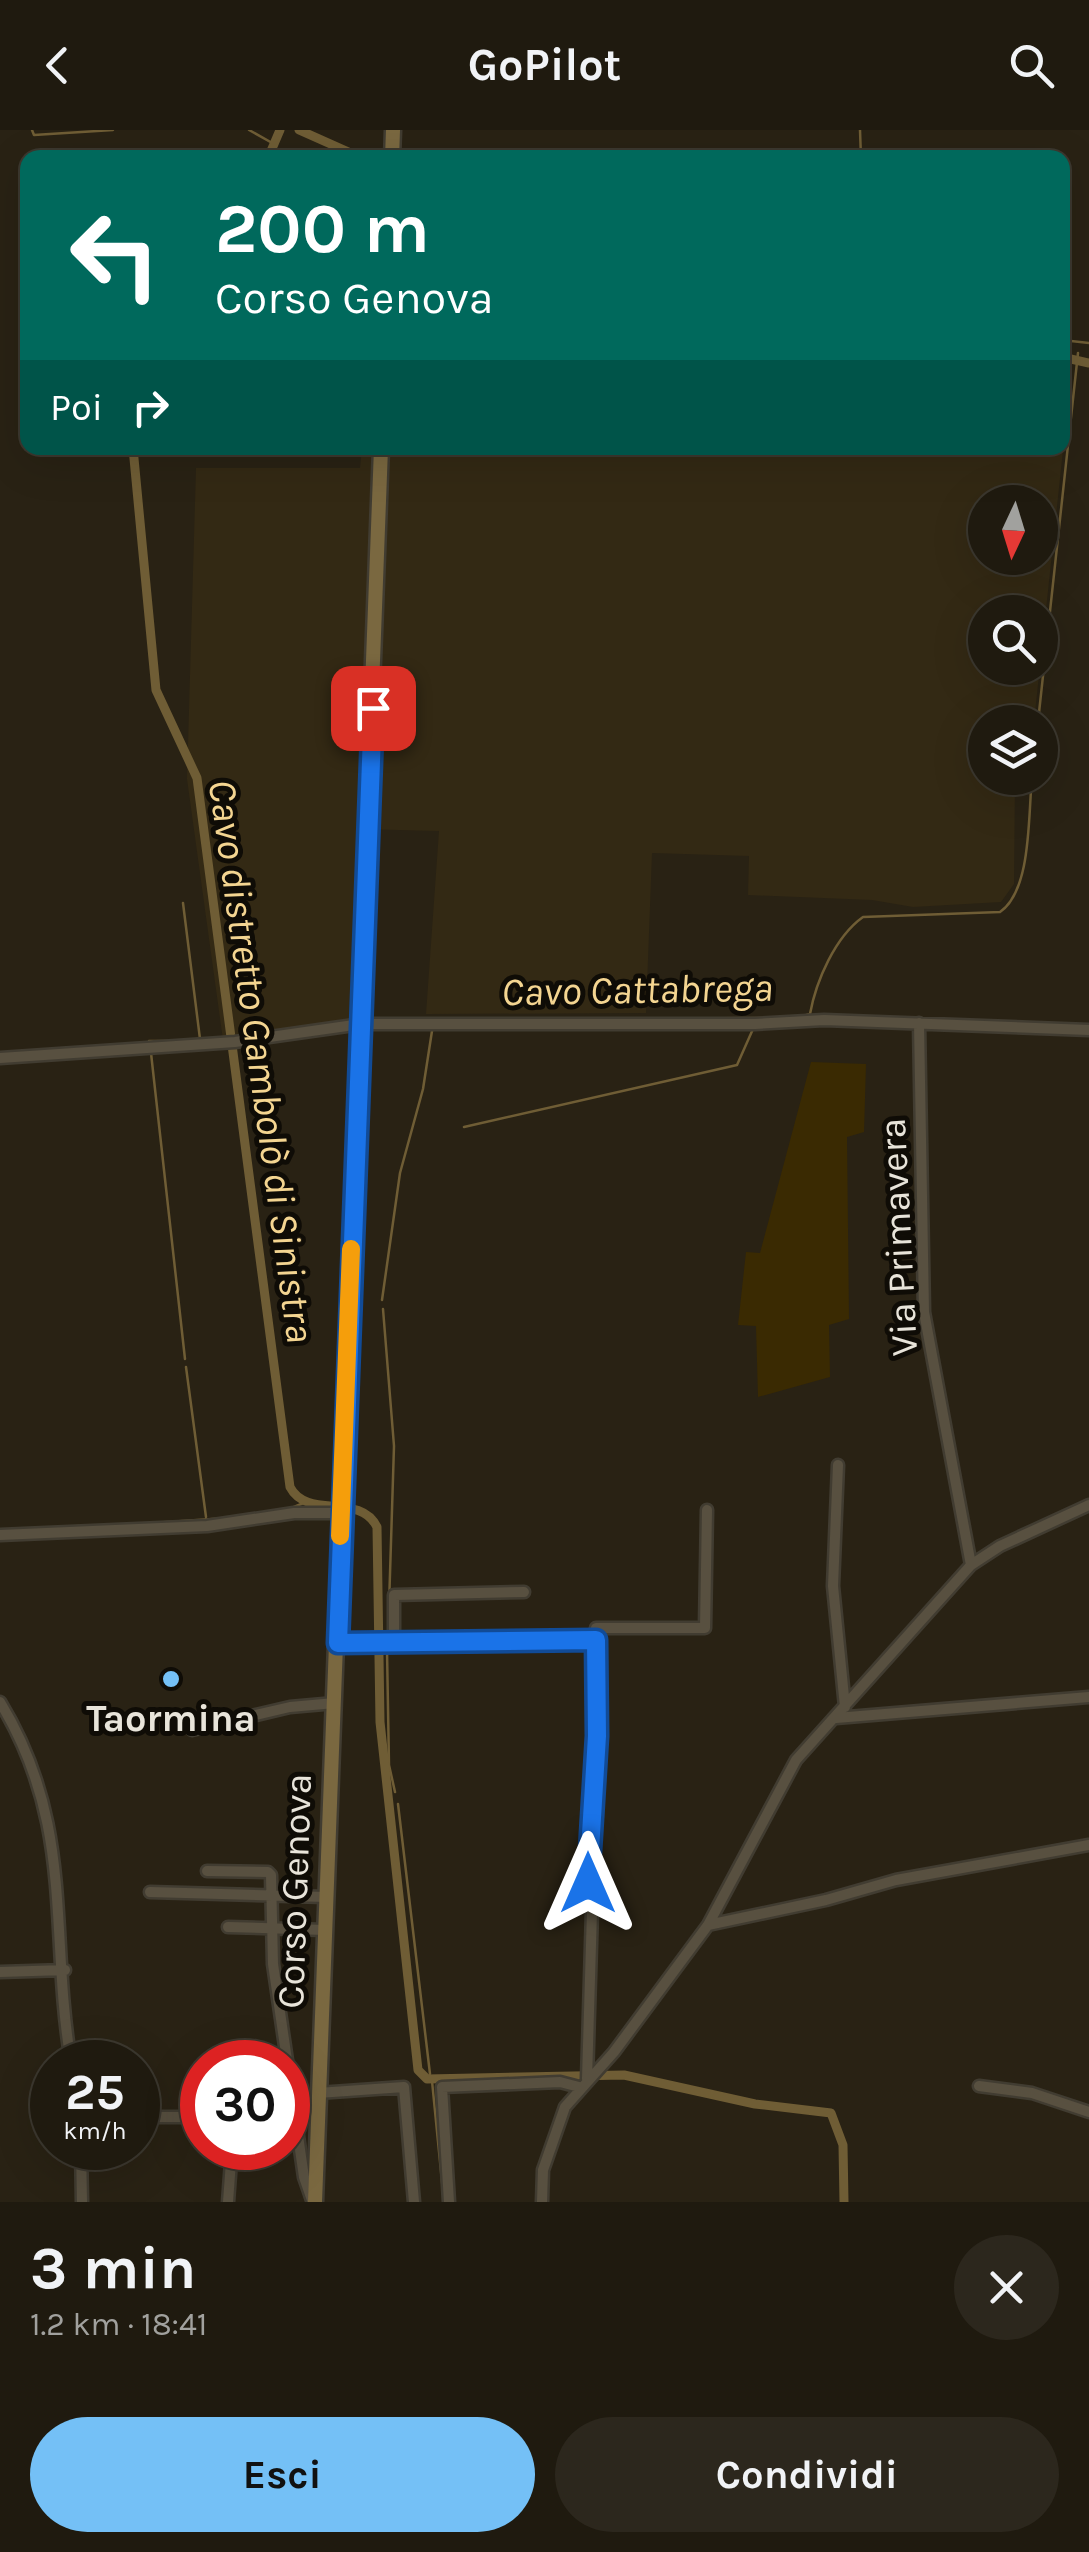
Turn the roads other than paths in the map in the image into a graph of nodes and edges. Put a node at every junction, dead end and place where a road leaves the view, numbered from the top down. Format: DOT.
graph roads {
  1 [pos="381,455"];
  2 [pos="918,1023"];
  3 [pos="361,1024"];
  4 [pos="1089,1030"];
  5 [pos="0,1058"];
  6 [pos="838,1464"];
  7 [pos="1089,1506"];
  8 [pos="341,1508"];
  9 [pos="707,1510"];
  10 [pos="0,1536"];
  11 [pos="971,1565"];
  12 [pos="524,1592"];
  13 [pos="596,1634"];
  14 [pos="338,1643"];
  15 [pos="384,1644"];
  16 [pos="1089,1696"];
  17 [pos="0,1702"];
  18 [pos="335,1703"];
  19 [pos="845,1707"];
  20 [pos="835,1718"];
  21 [pos="192,1730"];
  22 [pos="1089,1846"];
  23 [pos="207,1871"];
  24 [pos="150,1892"];
  25 [pos="272,1896"];
  26 [pos="326,1897"];
  27 [pos="708,1925"];
  28 [pos="228,1927"];
  29 [pos="271,1928"];
  30 [pos="325,1930"];
  31 [pos="64,1970"];
  32 [pos="0,1972"];
  33 [pos="70,2040"];
  34 [pos="587,2077"];
  35 [pos="979,2086"];
  36 [pos="318,2093"];
  37 [pos="1089,2112"];
  38 [pos="81,2170"];
  39 [pos="230,2170"];
  40 [pos="82,2202"];
  41 [pos="228,2202"];
  42 [pos="314,2202"];
  43 [pos="414,2202"];
  44 [pos="448,2202"];
  45 [pos="542,2202"];
  1 -- 3 [label="main road, Corso Genova"];
  2 -- 3 [label="street"];
  2 -- 4 [label="street"];
  2 -- 11 [label="street, Via Primavera"];
  3 -- 5 [label="street"];
  3 -- 8 [label="main road, Corso Genova"];
  6 -- 19 [label="street"];
  7 -- 11 [label="street"];
  8 -- 10 [label="street"];
  8 -- 14 [label="main road, Corso Genova"];
  9 -- 13 [label="street"];
  11 -- 19 [label="street"];
  12 -- 15 [label="street"];
  13 -- 15 [label="street"];
  13 -- 34 [label="street"];
  14 -- 15 [label="street"];
  14 -- 18 [label="main road, Corso Genova"];
  16 -- 20 [label="street"];
  17 -- 31 [label="street"];
  18 -- 21 [label="street"];
  18 -- 26 [label="main road, Corso Genova"];
  19 -- 20 [label="street"];
  20 -- 27 [label="street"];
  22 -- 27 [label="street"];
  23 -- 25 [label="street"];
  24 -- 25 [label="street"];
  25 -- 26 [label="street"];
  25 -- 29 [label="street"];
  26 -- 30 [label="main road, Corso Genova"];
  27 -- 34 [label="street"];
  28 -- 29 [label="street"];
  29 -- 30 [label="street"];
  29 -- 42 [label="street"];
  30 -- 36 [label="main road, Corso Genova"];
  31 -- 32 [label="street"];
  31 -- 33 [label="street"];
  34 -- 44 [label="street"];
  34 -- 45 [label="street"];
  35 -- 37 [label="street"];
  36 -- 42 [label="main road, Corso Genova"];
  36 -- 43 [label="street"];
  38 -- 40 [label="street"];
  39 -- 41 [label="street"];
}
